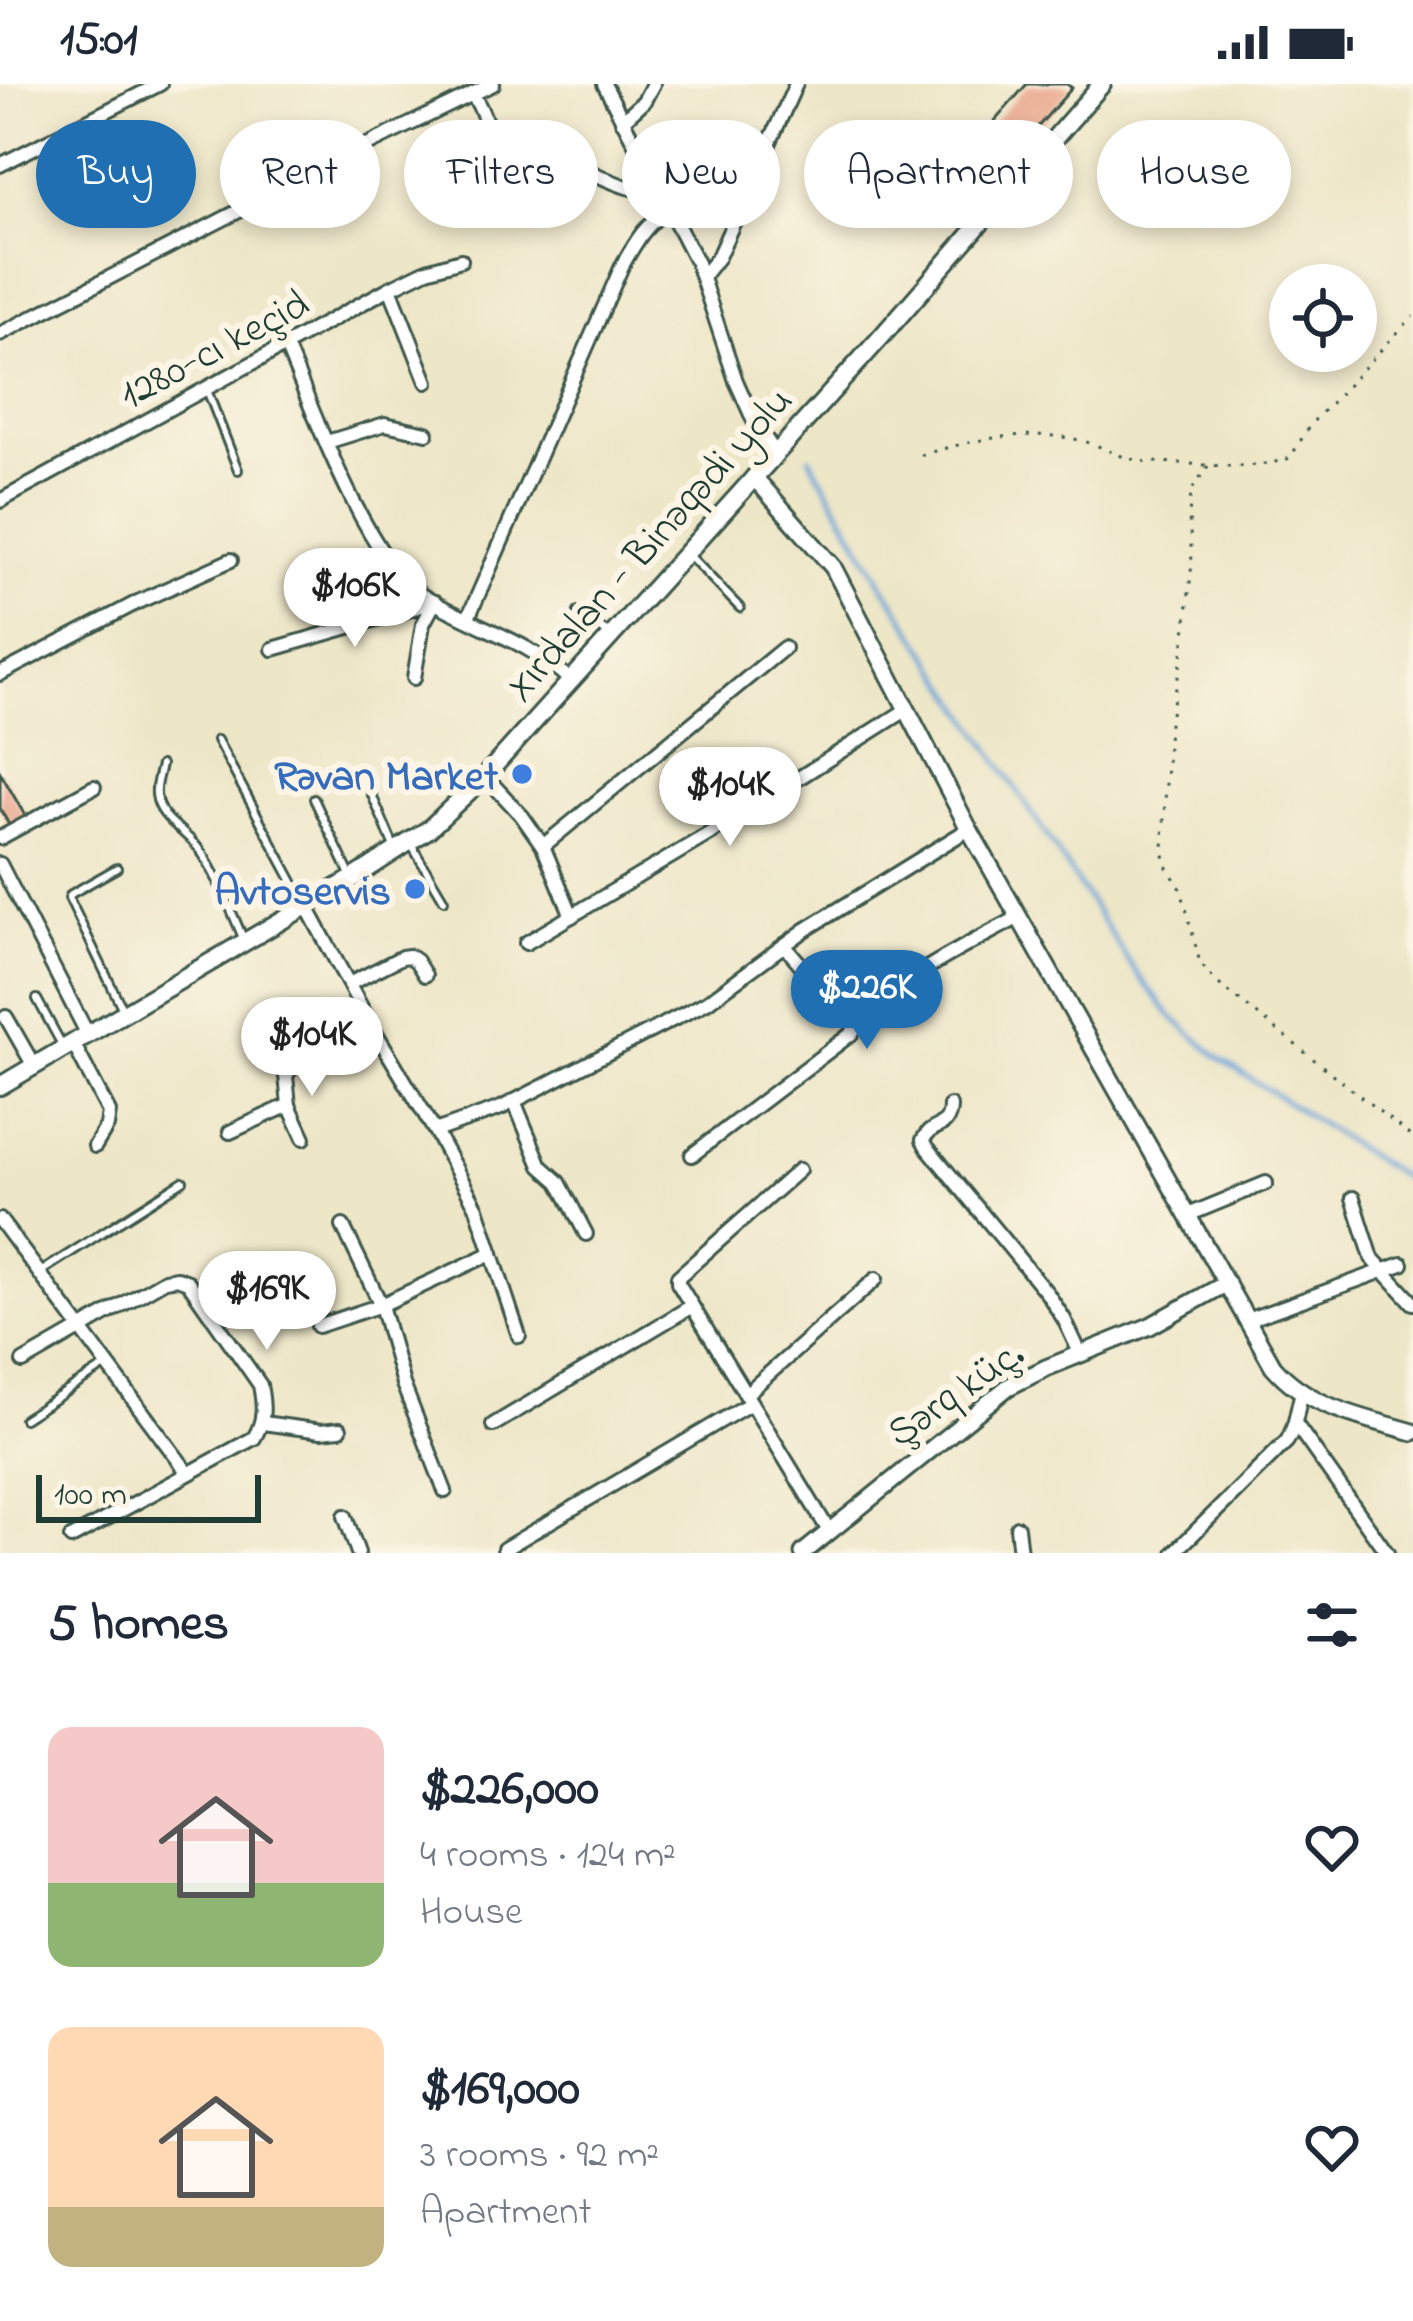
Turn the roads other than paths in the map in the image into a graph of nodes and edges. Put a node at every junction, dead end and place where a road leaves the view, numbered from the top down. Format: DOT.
graph roads {
  1 [pos="160,84"];
  2 [pos="494,84"];
  3 [pos="604,84"];
  4 [pos="653,84"];
  5 [pos="796,84"];
  6 [pos="1101,84"];
  7 [pos="472,94"];
  8 [pos="488,120"];
  9 [pos="624,120"];
  10 [pos="1070,120"];
  11 [pos="622,122"];
  12 [pos="0,165"];
  13 [pos="646,228"];
  14 [pos="679,228"];
  15 [pos="974,228"];
  16 [pos="460,260"];
  17 [pos="703,276"];
  18 [pos="390,288"];
  19 [pos="0,334"];
  20 [pos="286,346"];
  21 [pos="427,382"];
  22 [pos="206,387"];
  23 [pos="427,433"];
  24 [pos="327,442"];
  25 [pos="775,453"];
  26 [pos="238,470"];
  27 [pos="754,477"];
  28 [pos="0,501"];
  29 [pos="688,554"];
  30 [pos="231,560"];
  31 [pos="435,602"];
  32 [pos="740,608"];
  33 [pos="578,612"];
  34 [pos="468,618"];
  35 [pos="612,636"];
  36 [pos="784,648"];
  37 [pos="273,649"];
  38 [pos="0,674"];
  39 [pos="414,678"];
  40 [pos="571,681"];
  41 [pos="906,710"];
  42 [pos="217,740"];
  43 [pos="161,765"];
  44 [pos="363,774"];
  45 [pos="485,776"];
  46 [pos="94,787"];
  47 [pos="314,799"];
  48 [pos="969,829"];
  49 [pos="0,838"];
  50 [pos="543,846"];
  51 [pos="403,848"];
  52 [pos="0,864"];
  53 [pos="117,868"];
  54 [pos="352,879"];
  55 [pos="443,900"];
  56 [pos="307,907"];
  57 [pos="572,916"];
  58 [pos="1019,917"];
  59 [pos="246,943"];
  60 [pos="526,943"];
  61 [pos="784,945"];
  62 [pos="425,975"];
  63 [pos="349,984"];
  64 [pos="37,999"];
  65 [pos="125,1013"];
  66 [pos="7,1017"];
  67 [pos="368,1020"];
  68 [pos="858,1024"];
  69 [pos="75,1042"];
  70 [pos="34,1066"];
  71 [pos="0,1086"];
  72 [pos="514,1101"];
  73 [pos="289,1105"];
  74 [pos="950,1106"];
  75 [pos="435,1131"];
  76 [pos="230,1132"];
  77 [pos="304,1138"];
  78 [pos="94,1146"];
  79 [pos="692,1155"];
  80 [pos="799,1170"];
  81 [pos="183,1181"];
  82 [pos="1266,1183"];
  83 [pos="1353,1198"];
  84 [pos="1188,1216"];
  85 [pos="0,1220"];
  86 [pos="344,1226"];
  87 [pos="586,1234"];
  88 [pos="492,1253"];
  89 [pos="1402,1264"];
  90 [pos="1383,1271"];
  91 [pos="38,1273"];
  92 [pos="876,1279"];
  93 [pos="1227,1282"];
  94 [pos="1413,1303"];
  95 [pos="381,1305"];
  96 [pos="692,1306"];
  97 [pos="1246,1320"];
  98 [pos="318,1326"];
  99 [pos="80,1330"];
  100 [pos="519,1336"];
  101 [pos="1081,1355"];
  102 [pos="23,1362"];
  103 [pos="107,1365"];
  104 [pos="1302,1394"];
  105 [pos="749,1399"];
  106 [pos="24,1419"];
  107 [pos="263,1424"];
  108 [pos="494,1425"];
  109 [pos="1297,1426"];
  110 [pos="340,1429"];
  111 [pos="1413,1432"];
  112 [pos="188,1473"];
  113 [pos="445,1491"];
  114 [pos="345,1516"];
  115 [pos="1016,1527"];
  116 [pos="829,1531"];
  117 [pos="71,1538"];
  118 [pos="504,1549"];
  119 [pos="358,1553"];
  120 [pos="803,1553"];
  121 [pos="1019,1553"];
  122 [pos="1174,1553"];
  123 [pos="1387,1553"];
  1 -- 12 [label="street"];
  2 -- 7 [label="street"];
  3 -- 11 [label="street"];
  4 -- 9 [label="street"];
  5 -- 17 [label="street"];
  6 -- 10 [label="main road, Xırdalan - Binəqədi yolu"];
  7 -- 8 [label="street"];
  7 -- 19 [label="street"];
  13 -- 34 [label="street"];
  14 -- 17 [label="street"];
  15 -- 25 [label="main road, Xırdalan - Binəqədi yolu"];
  16 -- 18 [label="street, 1280-cı keçid"];
  17 -- 25 [label="street"];
  18 -- 20 [label="street, 1280-cı keçid"];
  18 -- 21 [label="street"];
  20 -- 22 [label="street, 1280-cı keçid"];
  20 -- 24 [label="street"];
  22 -- 26 [label="lane"];
  22 -- 28 [label="street, 1280-cı keçid"];
  23 -- 24 [label="street"];
  24 -- 31 [label="street"];
  25 -- 27 [label="main road, Xırdalan - Binəqədi yolu"];
  27 -- 29 [label="main road, Xırdalan - Binəqədi yolu"];
  27 -- 41 [label="street"];
  29 -- 32 [label="lane"];
  29 -- 35 [label="main road, Xırdalan - Binəqədi yolu"];
  30 -- 38 [label="street"];
  31 -- 34 [label="street"];
  31 -- 37 [label="street"];
  31 -- 39 [label="street"];
  33 -- 35 [label="lane"];
  34 -- 40 [label="street"];
  35 -- 40 [label="main road, Xırdalan - Binəqədi yolu"];
  36 -- 50 [label="street"];
  40 -- 45 [label="main road, Xırdalan - Binəqədi yolu"];
  41 -- 48 [label="street"];
  41 -- 57 [label="street"];
  42 -- 56 [label="lane"];
  43 -- 59 [label="lane"];
  44 -- 51 [label="lane"];
  45 -- 50 [label="street"];
  45 -- 51 [label="main road, Xırdalan - Binəqədi yolu"];
  46 -- 49 [label="street"];
  47 -- 54 [label="lane"];
  48 -- 58 [label="street"];
  48 -- 61 [label="street"];
  50 -- 57 [label="street"];
  51 -- 54 [label="main road, Xırdalan - Binəqədi yolu"];
  51 -- 55 [label="lane"];
  52 -- 69 [label="street"];
  53 -- 65 [label="lane"];
  54 -- 56 [label="main road, Xırdalan - Binəqədi yolu"];
  56 -- 59 [label="main road, Xırdalan - Binəqədi yolu"];
  56 -- 63 [label="street"];
  57 -- 60 [label="street"];
  58 -- 68 [label="street"];
  58 -- 84 [label="street"];
  59 -- 65 [label="main road, Xırdalan - Binəqədi yolu"];
  61 -- 68 [label="street"];
  61 -- 72 [label="street"];
  62 -- 63 [label="street"];
  63 -- 67 [label="street"];
  64 -- 69 [label="lane"];
  65 -- 69 [label="main road, Xırdalan - Binəqədi yolu"];
  66 -- 70 [label="street"];
  67 -- 73 [label="street"];
  67 -- 75 [label="street"];
  68 -- 79 [label="street"];
  69 -- 70 [label="main road, Xırdalan - Binəqədi yolu"];
  69 -- 78 [label="street"];
  70 -- 71 [label="main road, Xırdalan - Binəqədi yolu"];
  72 -- 75 [label="street"];
  72 -- 87 [label="street"];
  73 -- 76 [label="street"];
  73 -- 77 [label="street"];
  74 -- 101 [label="street"];
  75 -- 88 [label="street"];
  80 -- 96 [label="street"];
  81 -- 91 [label="lane"];
  82 -- 84 [label="street"];
  83 -- 90 [label="street"];
  84 -- 93 [label="street"];
  85 -- 91 [label="street"];
  86 -- 95 [label="street"];
  88 -- 95 [label="street"];
  88 -- 100 [label="street"];
  89 -- 90 [label="street"];
  90 -- 94 [label="street"];
  90 -- 97 [label="street"];
  91 -- 99 [label="street"];
  92 -- 105 [label="street"];
  93 -- 97 [label="street"];
  93 -- 101 [label="street, Şərq küç."];
  95 -- 98 [label="street"];
  95 -- 113 [label="street"];
  96 -- 105 [label="street"];
  96 -- 108 [label="street"];
  97 -- 104 [label="street"];
  99 -- 102 [label="street"];
  99 -- 103 [label="street"];
  99 -- 107 [label="street"];
  101 -- 116 [label="street, Şərq küç."];
  103 -- 106 [label="lane"];
  103 -- 112 [label="street"];
  104 -- 109 [label="street"];
  104 -- 111 [label="street"];
  105 -- 116 [label="street"];
  105 -- 118 [label="street"];
  107 -- 110 [label="street"];
  107 -- 112 [label="street"];
  109 -- 122 [label="street"];
  109 -- 123 [label="street"];
  112 -- 117 [label="street"];
  114 -- 119 [label="street"];
  115 -- 121 [label="street"];
  116 -- 120 [label="street, Şərq küç."];
}
